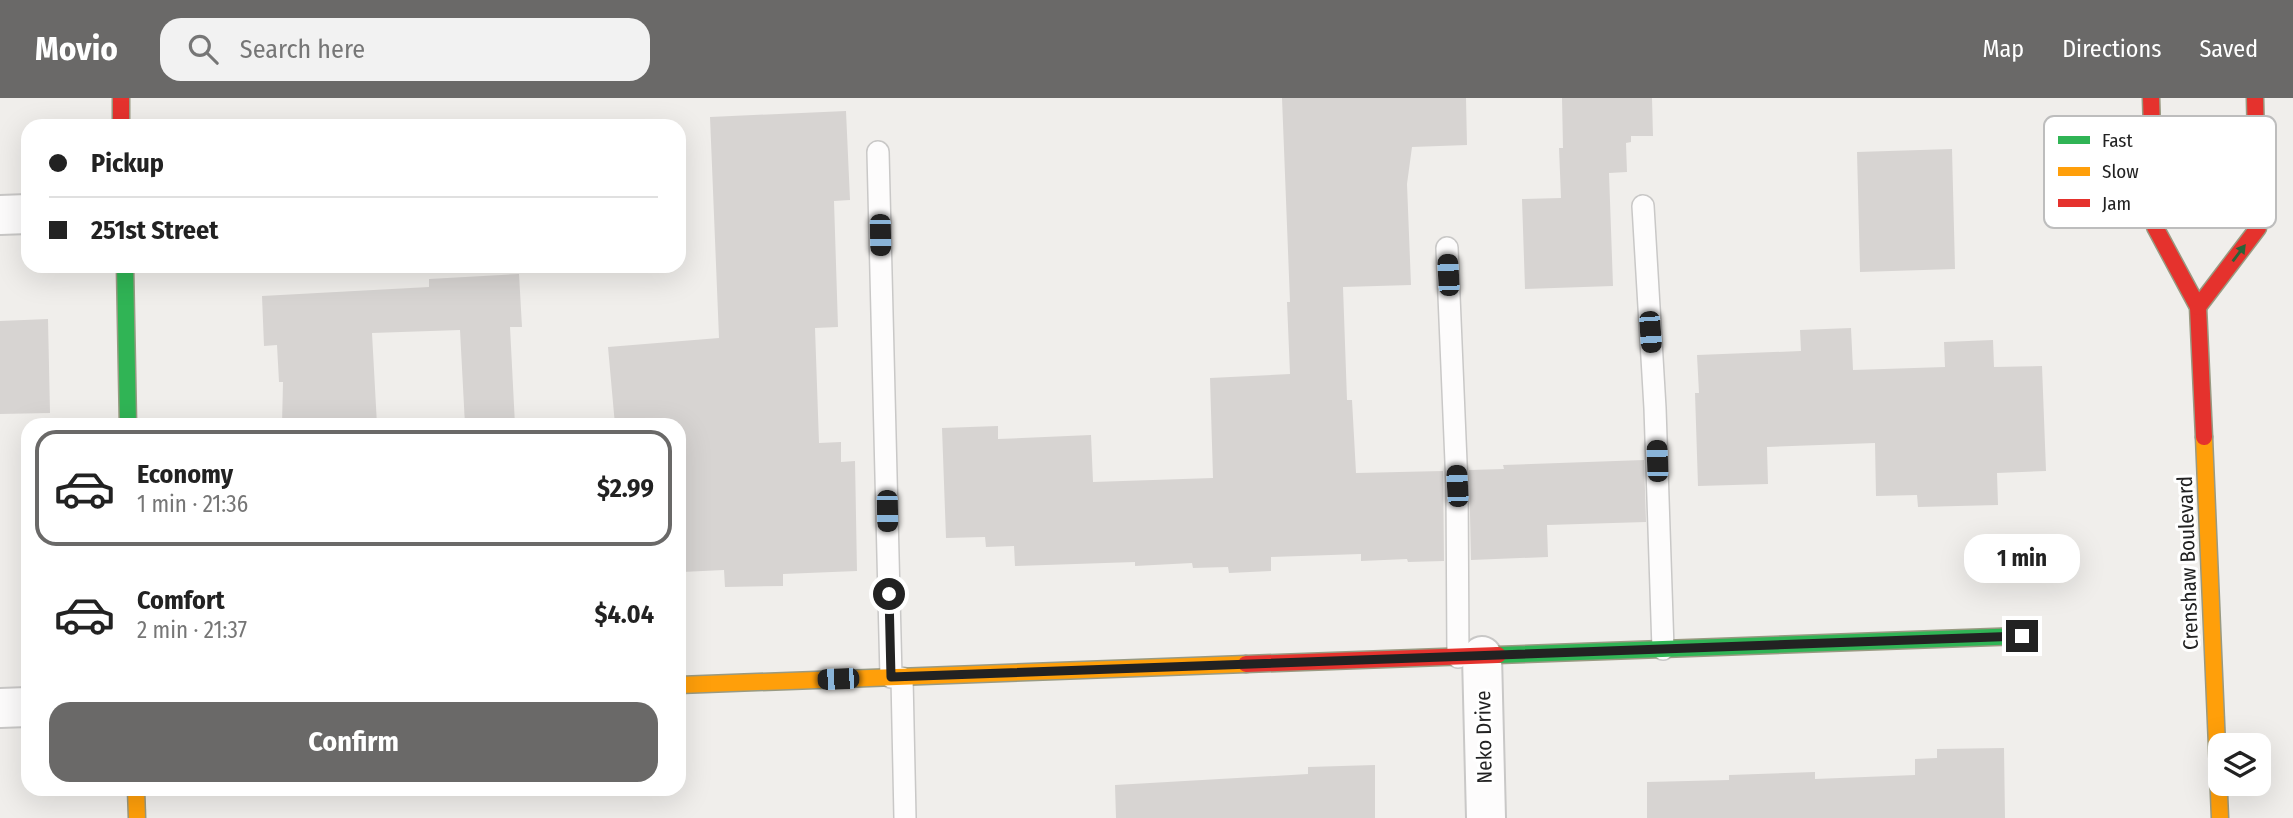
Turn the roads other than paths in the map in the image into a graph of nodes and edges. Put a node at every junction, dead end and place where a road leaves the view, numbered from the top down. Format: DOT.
graph roads {
  1 [pos="121,98"];
  2 [pos="2151,98"];
  3 [pos="2255,98"];
  4 [pos="2152,116"];
  5 [pos="2255,116"];
  6 [pos="121,119"];
  7 [pos="878,152"];
  8 [pos="1643,206"];
  9 [pos="21,214"];
  10 [pos="0,215"];
  11 [pos="2156,228"];
  12 [pos="2258,228"];
  13 [pos="1447,248"];
  14 [pos="125,273"];
  15 [pos="2198,307"];
  16 [pos="128,418"];
  17 [pos="2022,636"];
  18 [pos="1662,649"];
  19 [pos="1470,656"];
  20 [pos="896,677"];
  21 [pos="686,685"];
  22 [pos="21,707"];
  23 [pos="0,708"];
  24 [pos="136,796"];
  25 [pos="137,818"];
  26 [pos="905,818"];
  27 [pos="1486,818"];
  28 [pos="2220,818"];
  1 -- 6 [label="street"];
  2 -- 4 [label="street, Crenshaw Boulevard"];
  5 -- 3 [label="street, one-way"];
  7 -- 20 [label="lane"];
  8 -- 18 [label="lane"];
  9 -- 10 [label="street"];
  11 -- 15 [label="street, Crenshaw Boulevard"];
  15 -- 12 [label="street, one-way"];
  13 -- 19 [label="lane"];
  14 -- 16 [label="street"];
  15 -- 28 [label="street, Crenshaw Boulevard"];
  17 -- 18 [label="street"];
  18 -- 19 [label="street"];
  19 -- 20 [label="street"];
  19 -- 27 [label="street, Neko Drive"];
  20 -- 21 [label="street"];
  20 -- 26 [label="lane"];
  22 -- 23 [label="street"];
  24 -- 25 [label="street"];
}
